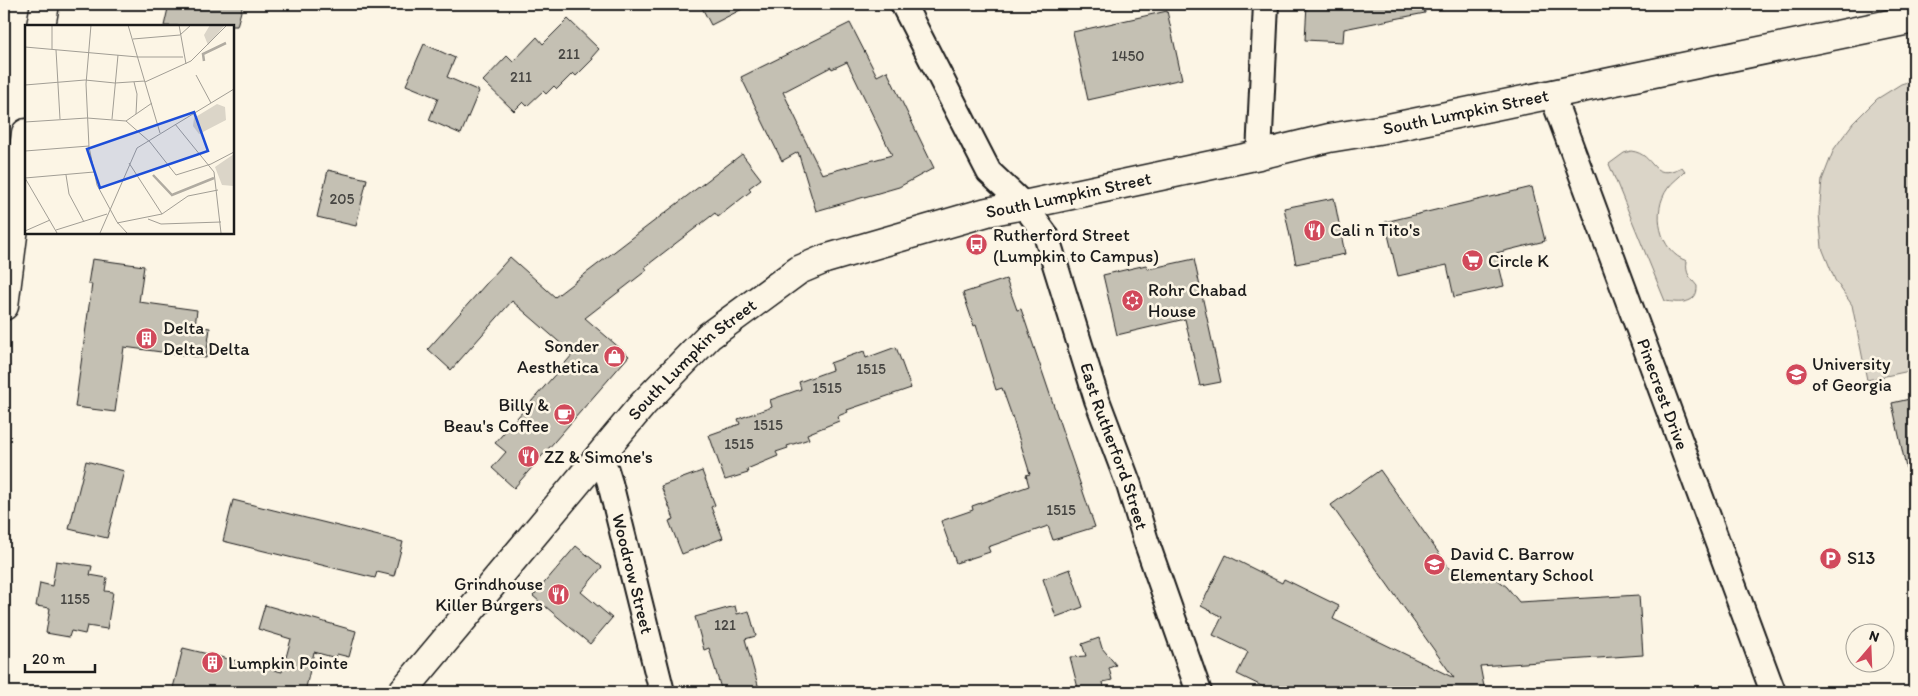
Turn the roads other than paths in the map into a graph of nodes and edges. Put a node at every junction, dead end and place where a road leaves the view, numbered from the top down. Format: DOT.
graph roads {
  1 [pos="45,4"];
  2 [pos="903,4"];
  3 [pos="1266,4"];
  4 [pos="1914,19"];
  5 [pos="41,25"];
  6 [pos="1552,95"];
  7 [pos="25,141"];
  8 [pos="1259,155"];
  9 [pos="1024,206"];
  10 [pos="4,306"];
  11 [pos="601,454"];
  12 [pos="402,692"];
  13 [pos="662,692"];
  14 [pos="1199,692"];
  15 [pos="1773,692"];
  1 -- 5 [label="main road"];
  2 -- 9 [label="street, East Rutherford Street"];
  3 -- 8 [label="street"];
  4 -- 6 [label="main road, South Lumpkin Street"];
  6 -- 8 [label="main road, South Lumpkin Street"];
  6 -- 15 [label="street, Pinecrest Drive"];
  7 -- 10 [label="main road"];
  8 -- 9 [label="main road, South Lumpkin Street"];
  9 -- 11 [label="main road, South Lumpkin Street"];
  9 -- 14 [label="street, East Rutherford Street"];
  11 -- 12 [label="main road, South Lumpkin Street"];
  11 -- 13 [label="street, Woodrow Street"];
}
